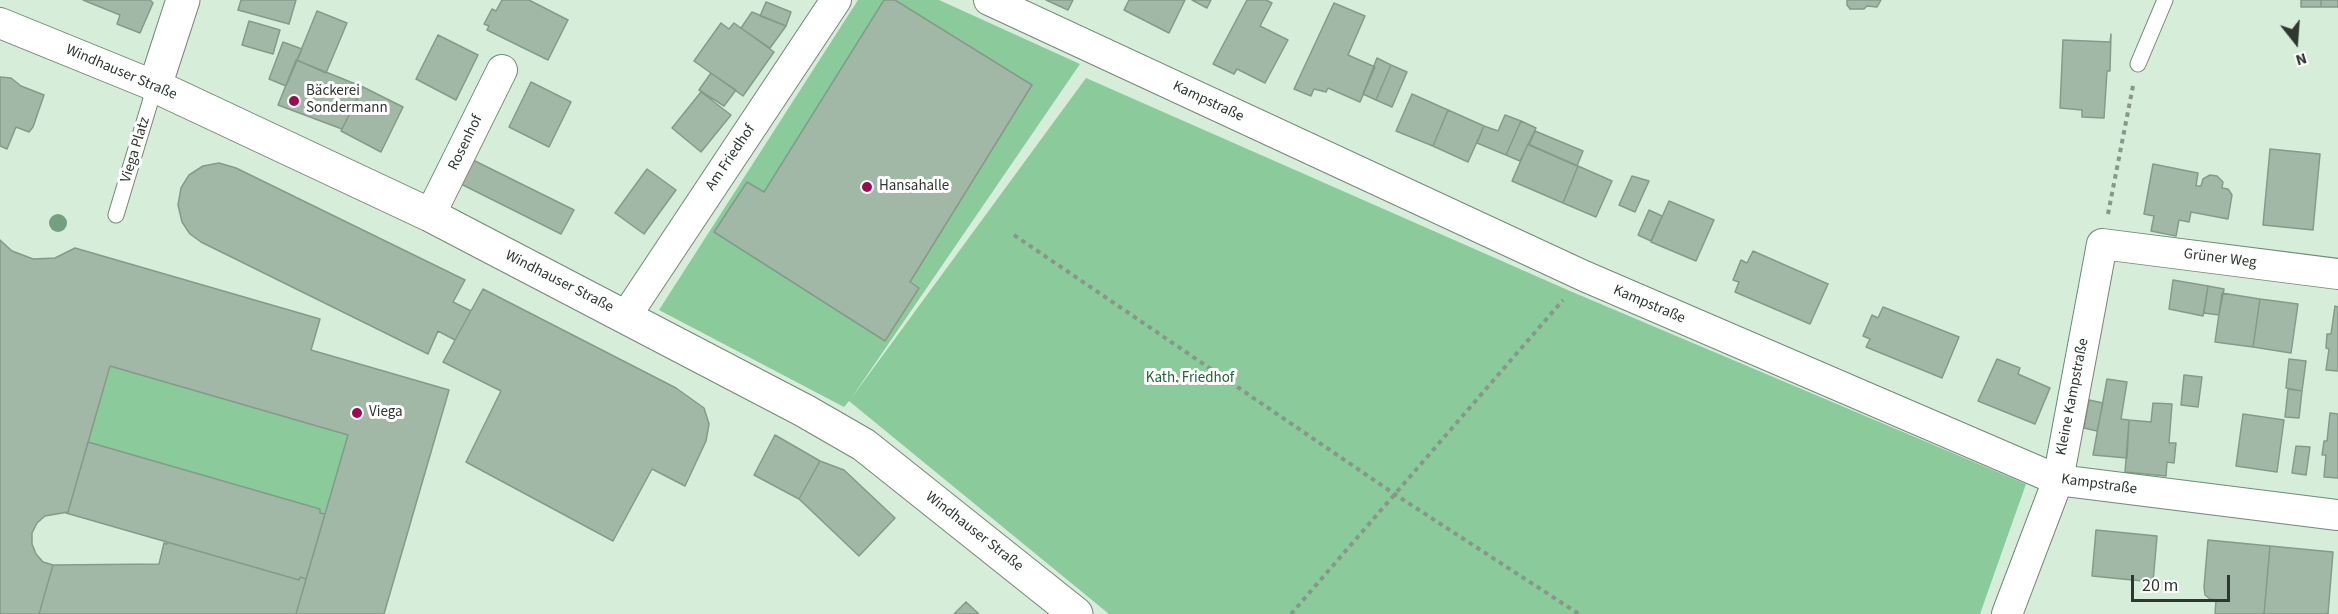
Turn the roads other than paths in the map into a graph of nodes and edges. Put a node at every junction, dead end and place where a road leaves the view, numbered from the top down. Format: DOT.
graph roads {
  1 [pos="183,0"];
  2 [pos="836,0"];
  3 [pos="989,0"];
  4 [pos="2165,0"];
  5 [pos="0,23"];
  6 [pos="2138,64"];
  7 [pos="501,70"];
  8 [pos="155,86"];
  9 [pos="116,215"];
  10 [pos="429,215"];
  11 [pos="2102,244"];
  12 [pos="2338,274"];
  13 [pos="626,316"];
  14 [pos="2058,480"];
  15 [pos="2338,515"];
  16 [pos="1076,614"];
  17 [pos="2007,614"];
  1 -- 8 [label="main road"];
  2 -- 13 [label="street, Am Friedhof"];
  3 -- 14 [label="street, Kampstraße"];
  4 -- 6 [label="lane"];
  5 -- 8 [label="street, Windhauser Straße"];
  7 -- 10 [label="street, Rosenhof"];
  8 -- 9 [label="lane, Viega Platz"];
  8 -- 10 [label="main road, Windhauser Straße"];
  10 -- 13 [label="main road, Windhauser Straße"];
  11 -- 12 [label="street, Grüner Weg"];
  11 -- 14 [label="street, Kleine Kampstraße"];
  13 -- 16 [label="main road, Windhauser Straße"];
  14 -- 15 [label="street, Kampstraße"];
  14 -- 17 [label="street, Kleine Kampstraße"];
}
